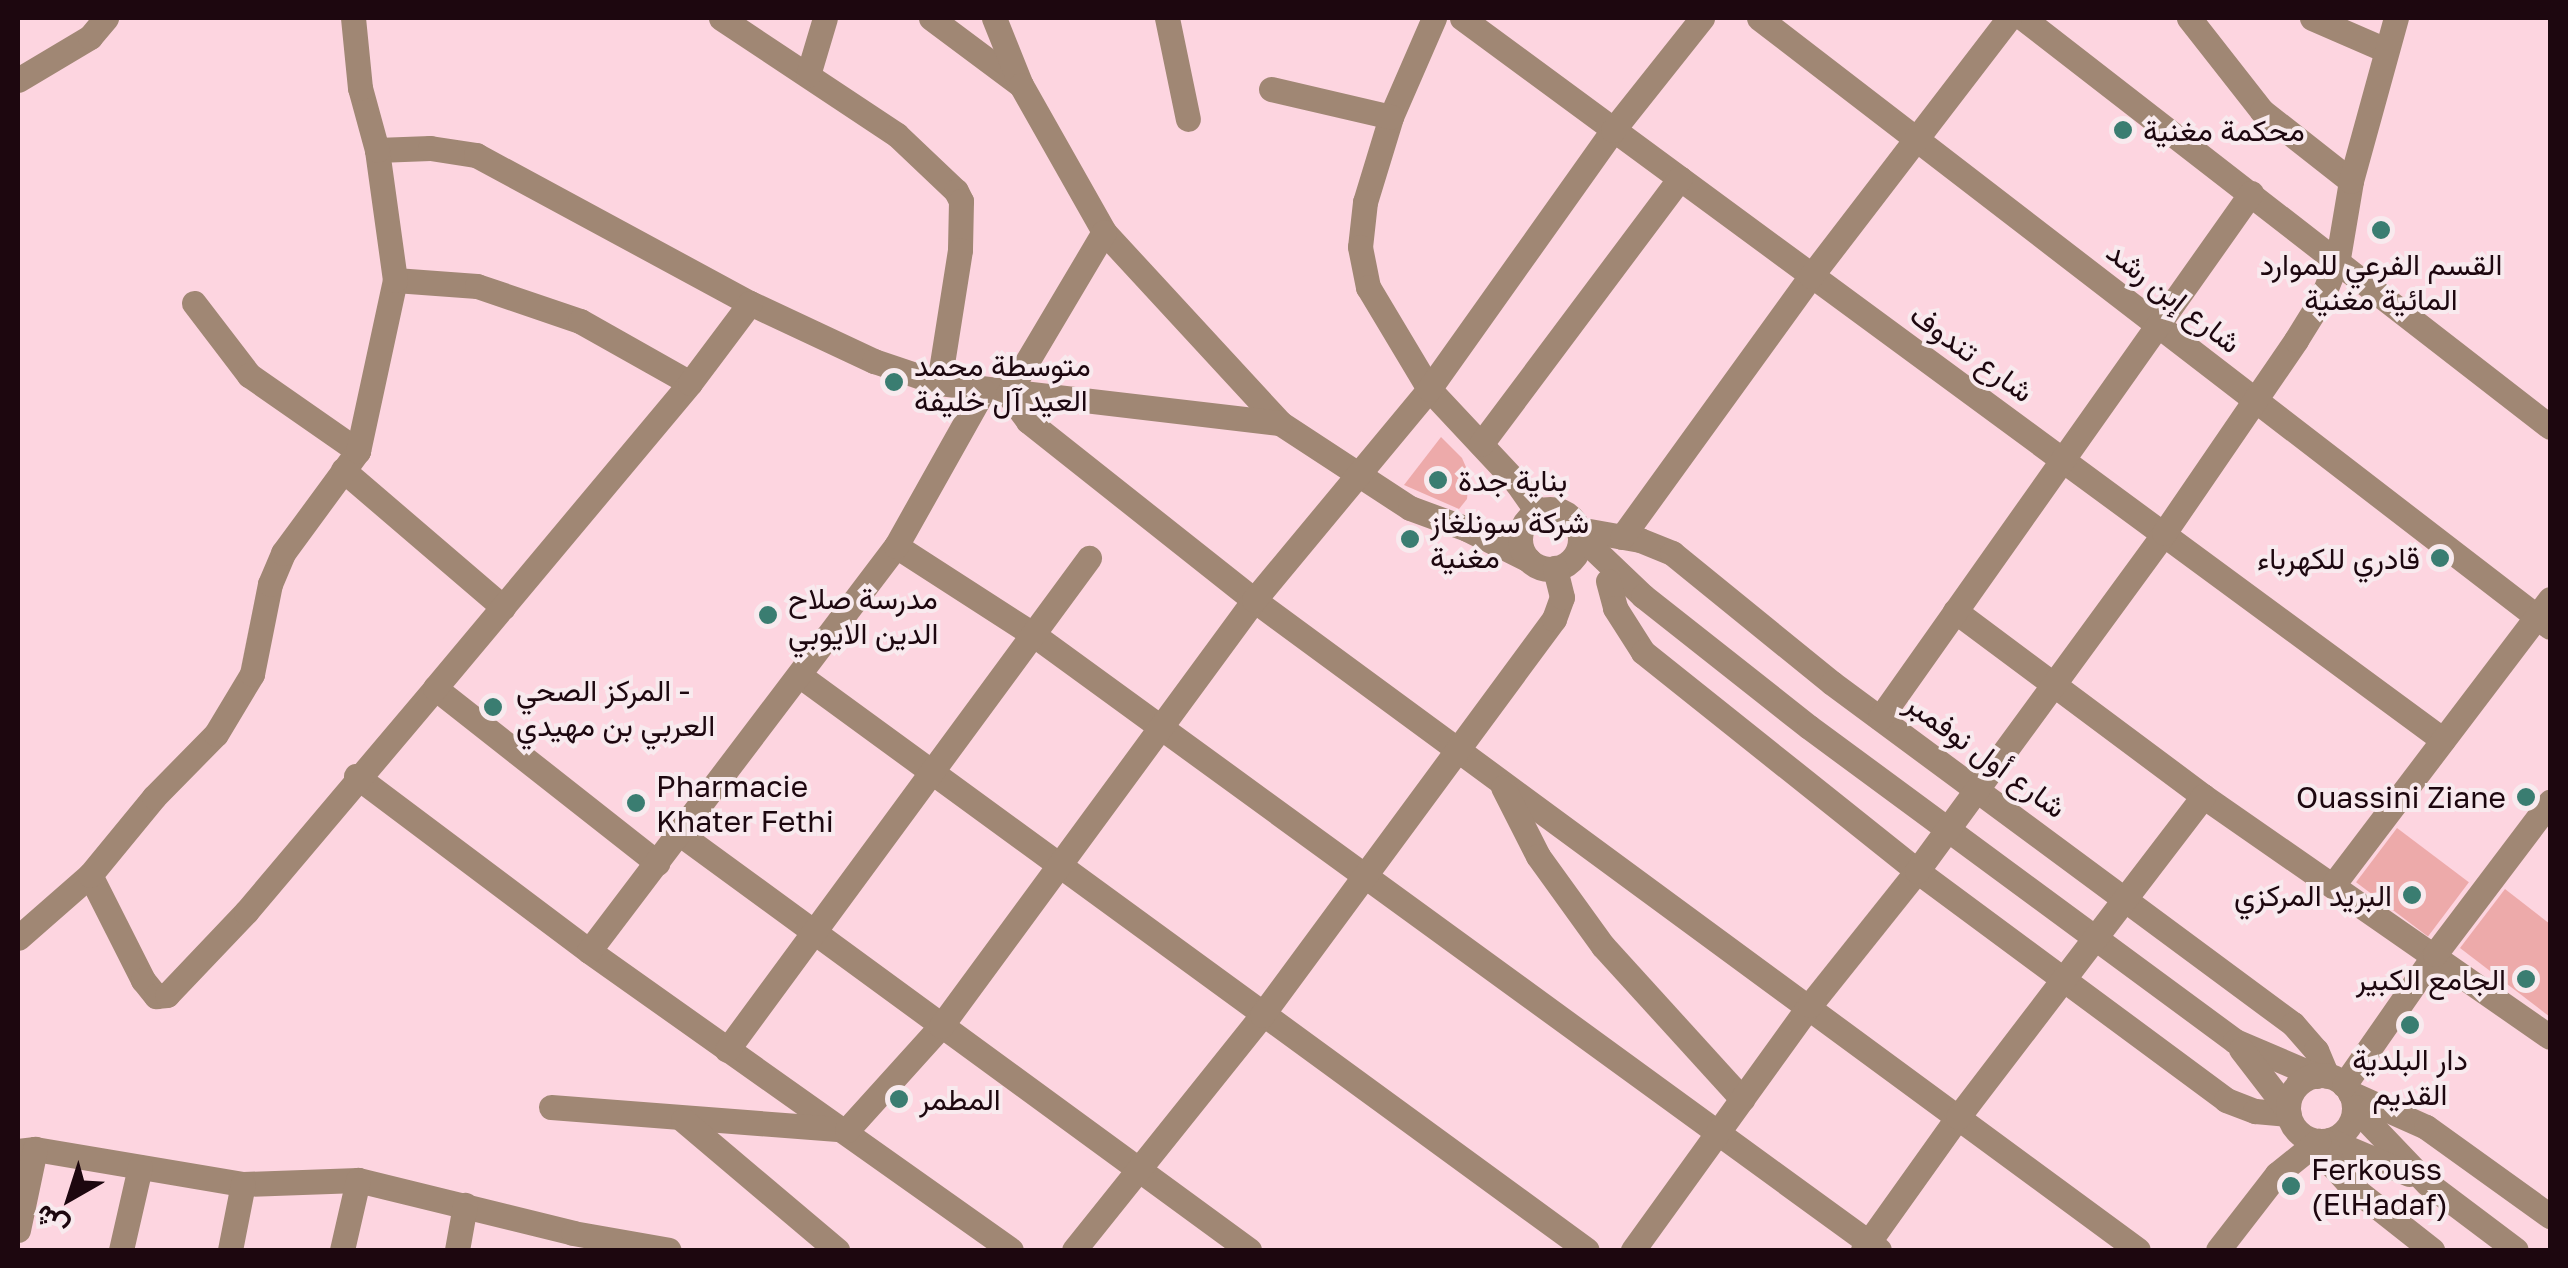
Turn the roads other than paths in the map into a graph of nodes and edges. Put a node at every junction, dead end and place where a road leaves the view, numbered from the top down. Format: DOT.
graph roads {
  1 [pos="106,18"];
  2 [pos="354,18"];
  3 [pos="721,18"];
  4 [pos="824,18"];
  5 [pos="931,18"];
  6 [pos="994,18"];
  7 [pos="1167,18"];
  8 [pos="1434,18"];
  9 [pos="1462,18"];
  10 [pos="1702,18"];
  11 [pos="1759,18"];
  12 [pos="2008,18"];
  13 [pos="2023,18"];
  14 [pos="2189,18"];
  15 [pos="2312,18"];
  16 [pos="2396,18"];
  17 [pos="2386,50"];
  18 [pos="808,75"];
  19 [pos="18,80"];
  20 [pos="1021,85"];
  21 [pos="1271,89"];
  22 [pos="1392,117"];
  23 [pos="1188,119"];
  24 [pos="1613,130"];
  25 [pos="1918,139"];
  26 [pos="377,150"];
  27 [pos="1680,178"];
  28 [pos="2351,180"];
  29 [pos="2251,193"];
  30 [pos="1104,232"];
  31 [pos="2338,258"];
  32 [pos="1811,276"];
  33 [pos="396,280"];
  34 [pos="194,303"];
  35 [pos="750,303"];
  36 [pos="2159,326"];
  37 [pos="690,383"];
  38 [pos="939,383"];
  39 [pos="1428,390"];
  40 [pos="995,392"];
  41 [pos="2255,403"];
  42 [pos="1280,423"];
  43 [pos="2550,427"];
  44 [pos="1482,444"];
  45 [pos="351,461"];
  46 [pos="2064,461"];
  47 [pos="1359,477"];
  48 [pos="1533,515"];
  49 [pos="1467,529"];
  50 [pos="1579,533"];
  51 [pos="2164,533"];
  52 [pos="1622,537"];
  53 [pos="896,546"];
  54 [pos="1089,558"];
  55 [pos="1529,560"];
  56 [pos="1560,567"];
  57 [pos="1608,581"];
  58 [pos="1643,596"];
  59 [pos="1254,600"];
  60 [pos="503,607"];
  61 [pos="1955,610"];
  62 [pos="2546,614"];
  63 [pos="1034,635"];
  64 [pos="799,675"];
  65 [pos="2053,685"];
  66 [pos="435,688"];
  67 [pos="1880,718"];
  68 [pos="1162,726"];
  69 [pos="2443,740"];
  70 [pos="1456,749"];
  71 [pos="935,773"];
  72 [pos="356,776"];
  73 [pos="1502,784"];
  74 [pos="1976,788"];
  75 [pos="2203,796"];
  76 [pos="2547,814"];
  77 [pos="1946,829"];
  78 [pos="680,834"];
  79 [pos="656,863"];
  80 [pos="1059,863"];
  81 [pos="1917,870"];
  82 [pos="90,875"];
  83 [pos="1366,877"];
  84 [pos="2333,885"];
  85 [pos="2125,899"];
  86 [pos="812,936"];
  87 [pos="18,938"];
  88 [pos="2096,938"];
  89 [pos="588,951"];
  90 [pos="2436,954"];
  91 [pos="2063,979"];
  92 [pos="1810,1005"];
  93 [pos="1262,1015"];
  94 [pos="941,1026"];
  95 [pos="2550,1037"];
  96 [pos="2235,1042"];
  97 [pos="727,1050"];
  98 [pos="2339,1087"];
  99 [pos="1742,1099"];
  100 [pos="551,1106"];
  101 [pos="2289,1114"];
  102 [pos="1958,1117"];
  103 [pos="683,1120"];
  104 [pos="847,1130"];
  105 [pos="1720,1131"];
  106 [pos="2324,1140"];
  107 [pos="26,1150"];
  108 [pos="140,1166"];
  109 [pos="1138,1172"];
  110 [pos="2276,1174"];
  111 [pos="358,1180"];
  112 [pos="2427,1183"];
  113 [pos="243,1184"];
  114 [pos="465,1206"];
  115 [pos="2550,1216"];
  116 [pos="18,1230"];
  117 [pos="571,1242"];
  118 [pos="1870,1248"];
  119 [pos="122,1250"];
  120 [pos="230,1250"];
  121 [pos="342,1250"];
  122 [pos="457,1250"];
  123 [pos="669,1250"];
  124 [pos="837,1250"];
  125 [pos="1012,1250"];
  126 [pos="1074,1250"];
  127 [pos="1249,1250"];
  128 [pos="1587,1250"];
  129 [pos="1633,1250"];
  130 [pos="2138,1250"];
  131 [pos="2218,1250"];
  132 [pos="2432,1250"];
  133 [pos="2516,1250"];
  1 -- 19 [label="street"];
  2 -- 26 [label="street"];
  3 -- 18 [label="street"];
  4 -- 18 [label="street"];
  5 -- 20 [label="street"];
  6 -- 20 [label="street"];
  7 -- 23 [label="street"];
  8 -- 22 [label="street"];
  9 -- 24 [label="street, شارع تندوف"];
  10 -- 24 [label="street"];
  11 -- 25 [label="street, شارع إبن رشد"];
  12 -- 25 [label="street"];
  13 -- 29 [label="street"];
  14 -- 28 [label="street"];
  15 -- 17 [label="street"];
  16 -- 17 [label="street"];
  17 -- 28 [label="street"];
  18 -- 38 [label="street"];
  20 -- 30 [label="street"];
  21 -- 22 [label="street"];
  22 -- 39 [label="street"];
  24 -- 27 [label="street, شارع تندوف"];
  24 -- 39 [label="street"];
  25 -- 32 [label="street"];
  25 -- 36 [label="street, شارع إبن رشد"];
  26 -- 33 [label="street"];
  26 -- 35 [label="street"];
  27 -- 32 [label="street, شارع تندوف"];
  27 -- 44 [label="street"];
  28 -- 31 [label="street"];
  29 -- 31 [label="street"];
  29 -- 36 [label="street"];
  30 -- 40 [label="street"];
  30 -- 42 [label="street"];
  31 -- 41 [label="street"];
  31 -- 43 [label="street"];
  32 -- 46 [label="street, شارع تندوف"];
  32 -- 52 [label="street"];
  33 -- 37 [label="street"];
  33 -- 45 [label="street"];
  34 -- 45 [label="street"];
  35 -- 37 [label="street"];
  35 -- 38 [label="street"];
  36 -- 41 [label="street, شارع إبن رشد"];
  36 -- 46 [label="street"];
  37 -- 60 [label="street"];
  38 -- 40 [label="street"];
  39 -- 44 [label="street"];
  39 -- 47 [label="street"];
  40 -- 42 [label="street"];
  40 -- 53 [label="street"];
  40 -- 59 [label="street"];
  41 -- 51 [label="street"];
  41 -- 62 [label="street, شارع إبن رشد"];
  42 -- 47 [label="street"];
  44 -- 48 [label="street"];
  45 -- 60 [label="street"];
  45 -- 82 [label="street"];
  46 -- 51 [label="street, شارع تندوف"];
  46 -- 61 [label="street"];
  47 -- 49 [label="street"];
  47 -- 59 [label="street"];
  48 -- 49 [label="street"];
  48 -- 50 [label="street"];
  48 -- 55 [label="street"];
  49 -- 55 [label="street"];
  50 -- 52 [label="street, شارع أول نوفمبر"];
  50 -- 56 [label="street"];
  50 -- 58 [label="street, شارع أول نوفمبر"];
  51 -- 65 [label="street"];
  51 -- 69 [label="street, شارع تندوف"];
  52 -- 67 [label="street, شارع أول نوفمبر"];
  53 -- 63 [label="street"];
  53 -- 64 [label="street"];
  54 -- 63 [label="street"];
  55 -- 56 [label="street"];
  56 -- 57 [label="street, شارع أول نوفمبر"];
  56 -- 70 [label="street"];
  57 -- 58 [label="street, شارع أول نوفمبر"];
  57 -- 81 [label="street"];
  58 -- 77 [label="street, شارع أول نوفمبر"];
  59 -- 68 [label="street"];
  59 -- 70 [label="street"];
  60 -- 66 [label="street"];
  61 -- 65 [label="street"];
  61 -- 67 [label="street"];
  62 -- 69 [label="street"];
  63 -- 68 [label="street"];
  63 -- 71 [label="street"];
  64 -- 71 [label="street"];
  64 -- 78 [label="street"];
  65 -- 74 [label="street"];
  65 -- 75 [label="street"];
  66 -- 72 [label="street"];
  66 -- 79 [label="street"];
  67 -- 74 [label="street, شارع أول نوفمبر"];
  68 -- 80 [label="street"];
  68 -- 83 [label="street"];
  69 -- 84 [label="street"];
  70 -- 73 [label="street"];
  70 -- 83 [label="street"];
  71 -- 80 [label="street"];
  71 -- 86 [label="street"];
  72 -- 82 [label="street"];
  72 -- 89 [label="street"];
  73 -- 92 [label="street"];
  73 -- 99 [label="street"];
  74 -- 77 [label="street"];
  74 -- 85 [label="street, شارع أول نوفمبر"];
  75 -- 84 [label="street"];
  75 -- 85 [label="street"];
  76 -- 90 [label="street"];
  77 -- 81 [label="street"];
  77 -- 88 [label="street, شارع أول نوفمبر"];
  78 -- 79 [label="street"];
  78 -- 86 [label="street"];
  79 -- 89 [label="street"];
  80 -- 93 [label="street"];
  80 -- 94 [label="street"];
  81 -- 91 [label="street"];
  81 -- 92 [label="street"];
  82 -- 87 [label="street"];
  83 -- 93 [label="street"];
  83 -- 105 [label="street"];
  84 -- 90 [label="street"];
  85 -- 88 [label="street"];
  85 -- 98 [label="street, شارع أول نوفمبر"];
  86 -- 94 [label="street"];
  86 -- 97 [label="street"];
  88 -- 91 [label="street"];
  88 -- 96 [label="street, شارع أول نوفمبر"];
  89 -- 97 [label="street"];
  90 -- 95 [label="street"];
  90 -- 98 [label="street"];
  91 -- 101 [label="street"];
  91 -- 102 [label="street"];
  92 -- 99 [label="street"];
  92 -- 102 [label="street"];
  93 -- 109 [label="street"];
  93 -- 128 [label="street"];
  94 -- 104 [label="street"];
  94 -- 109 [label="street"];
  96 -- 98 [label="street, شارع أول نوفمبر"];
  96 -- 101 [label="street, شارع أول نوفمبر"];
  97 -- 104 [label="street"];
  98 -- 101 [label="street"];
  98 -- 106 [label="street"];
  98 -- 112 [label="street, شارع أول نوفمبر"];
  98 -- 115 [label="street, شارع أول نوفمبر"];
  99 -- 105 [label="street"];
  100 -- 103 [label="street"];
  101 -- 106 [label="street"];
  101 -- 110 [label="street"];
  102 -- 118 [label="street"];
  102 -- 130 [label="street"];
  103 -- 104 [label="street"];
  103 -- 124 [label="street"];
  104 -- 125 [label="street"];
  105 -- 118 [label="street"];
  105 -- 129 [label="street"];
  106 -- 110 [label="street"];
  106 -- 112 [label="street, شارع أول نوفمبر"];
  106 -- 132 [label="street"];
  107 -- 108 [label="street"];
  107 -- 116 [label="street"];
  108 -- 113 [label="street"];
  108 -- 119 [label="street"];
  109 -- 126 [label="street"];
  109 -- 127 [label="street"];
  110 -- 131 [label="street"];
  111 -- 113 [label="street"];
  111 -- 114 [label="street"];
  111 -- 121 [label="street"];
  112 -- 133 [label="street, شارع أول نوفمبر"];
  113 -- 120 [label="street"];
  114 -- 117 [label="street"];
  114 -- 122 [label="street"];
  117 -- 123 [label="street"];
}
